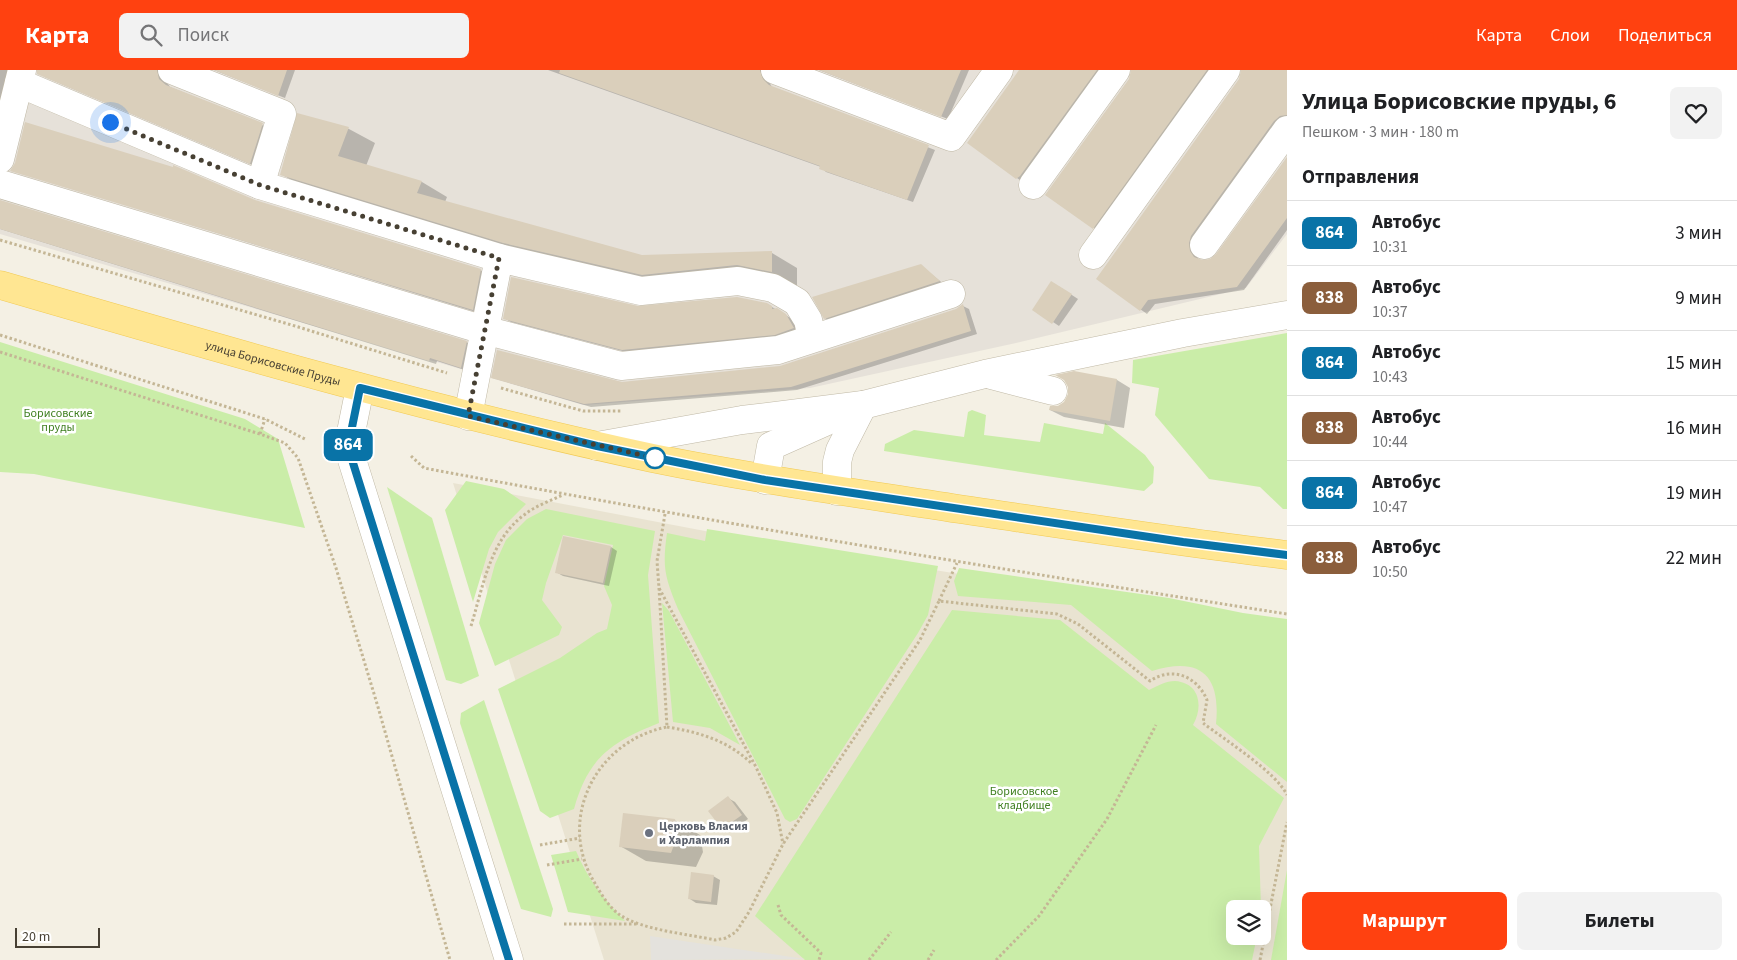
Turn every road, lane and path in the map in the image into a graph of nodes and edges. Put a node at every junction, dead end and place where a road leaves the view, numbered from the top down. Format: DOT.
graph roads {
  1 [pos="172,70"];
  2 [pos="775,70"];
  3 [pos="998,70"];
  4 [pos="1116,70"];
  5 [pos="1226,70"];
  6 [pos="20,76"];
  7 [pos="1287,130"];
  8 [pos="0,160"];
  9 [pos="0,184"];
  10 [pos="260,185"];
  11 [pos="1033,185"];
  12 [pos="1204,246"];
  13 [pos="1093,255"];
  14 [pos="499,258"];
  15 [pos="0,284"];
  16 [pos="951,294"];
  17 [pos="1287,314"];
  18 [pos="484,330"];
  19 [pos="0,335"];
  20 [pos="812,338"];
  21 [pos="0,352"];
  22 [pos="985,374"];
  23 [pos="360,388"];
  24 [pos="1053,391"];
  25 [pos="863,405"];
  26 [pos="468,416"];
  27 [pos="265,419"];
  28 [pos="260,434"];
  29 [pos="307,440"];
  30 [pos="597,446"];
  31 [pos="411,456"];
  32 [pos="765,480"];
  33 [pos="837,491"];
  34 [pos="563,494"];
  35 [pos="665,514"];
  36 [pos="1287,555"];
  37 [pos="956,563"];
  38 [pos="659,588"];
  39 [pos="939,601"];
  40 [pos="1287,614"];
  41 [pos="471,626"];
  42 [pos="1156,725"];
  43 [pos="668,728"];
  44 [pos="756,767"];
  45 [pos="1287,795"];
  46 [pos="1287,822"];
  47 [pos="580,838"];
  48 [pos="783,844"];
  49 [pos="540,845"];
  50 [pos="582,859"];
  51 [pos="547,865"];
  52 [pos="778,905"];
  53 [pos="564,924"];
  54 [pos="639,924"];
  55 [pos="891,932"];
  56 [pos="934,950"];
  57 [pos="450,960"];
  58 [pos="509,960"];
  59 [pos="819,960"];
  60 [pos="869,960"];
  61 [pos="928,960"];
  62 [pos="996,960"];
  63 [pos="1260,960"];
  1 -- 10 [label="street"];
  2 -- 3 [label="street"];
  4 -- 11 [label="street"];
  5 -- 13 [label="street"];
  6 -- 8 [label="street"];
  6 -- 10 [label="street"];
  7 -- 12 [label="street"];
  9 -- 18 [label="street"];
  10 -- 14 [label="street"];
  14 -- 18 [label="street"];
  14 -- 20 [label="street"];
  15 -- 23 [label="main road, улица Борисовские Пруды"];
  16 -- 20 [label="street"];
  17 -- 22 [label="street"];
  18 -- 20 [label="street"];
  18 -- 26 [label="street"];
  19 -- 27 [label="path"];
  21 -- 28 [label="path"];
  22 -- 24 [label="street"];
  22 -- 25 [label="street"];
  23 -- 26 [label="main road, улица Борисовские Пруды"];
  23 -- 58 [label="street"];
  25 -- 30 [label="street"];
  25 -- 32 [label="street"];
  25 -- 33 [label="street"];
  26 -- 30 [label="main road, улица Борисовские Пруды"];
  27 -- 28 [label="path"];
  27 -- 29 [label="path"];
  28 -- 57 [label="path"];
  30 -- 32 [label="main road, улица Борисовские Пруды"];
  31 -- 34 [label="path"];
  32 -- 33 [label="main road, улица Борисовские Пруды"];
  33 -- 36 [label="main road, улица Борисовские Пруды"];
  34 -- 35 [label="path"];
  34 -- 41 [label="path"];
  35 -- 37 [label="path"];
  35 -- 38 [label="path"];
  37 -- 39 [label="path"];
  37 -- 40 [label="path"];
  38 -- 43 [label="path"];
  38 -- 44 [label="path"];
  39 -- 45 [label="path"];
  39 -- 48 [label="path"];
  42 -- 62 [label="path"];
  43 -- 44 [label="path"];
  43 -- 47 [label="path"];
  44 -- 48 [label="path"];
  46 -- 63 [label="path"];
  47 -- 49 [label="path"];
  47 -- 50 [label="path"];
  48 -- 54 [label="path"];
  50 -- 51 [label="path"];
  50 -- 54 [label="path"];
  52 -- 59 [label="path"];
  53 -- 54 [label="path"];
  55 -- 60 [label="path"];
  56 -- 61 [label="path"];
}
